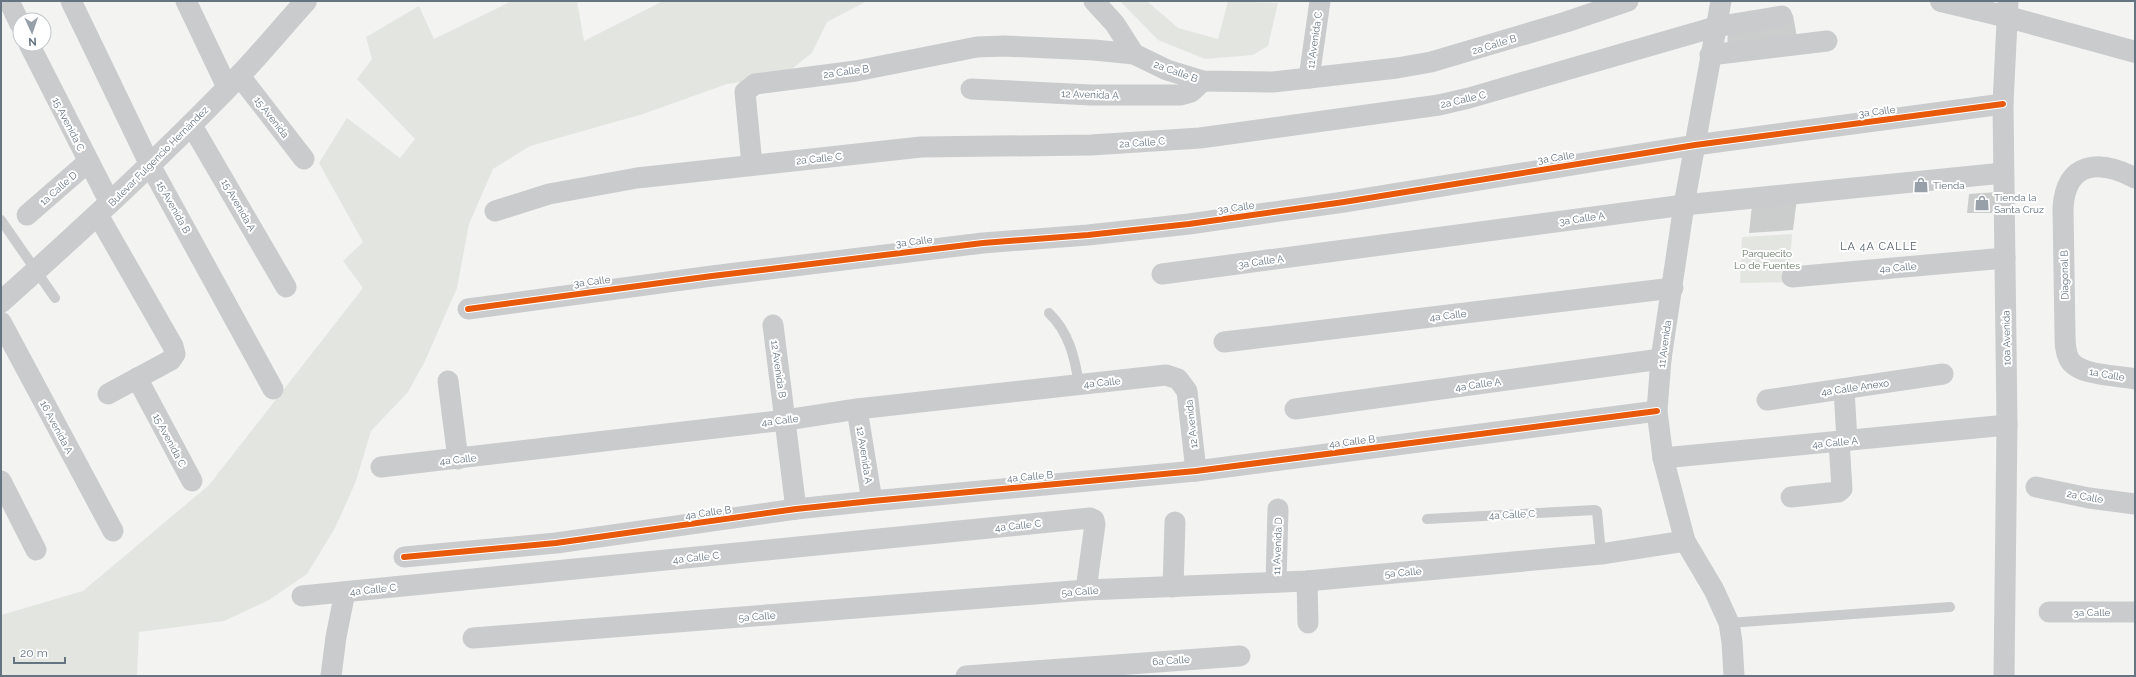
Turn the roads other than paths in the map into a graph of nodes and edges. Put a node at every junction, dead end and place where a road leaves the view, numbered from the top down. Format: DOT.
graph roads {
  1 [pos="9,1"];
  2 [pos="71,1"];
  3 [pos="186,1"];
  4 [pos="1094,1"];
  5 [pos="1320,1"];
  6 [pos="1628,1"];
  7 [pos="1721,1"];
  8 [pos="1941,1"];
  9 [pos="297,5"];
  10 [pos="2008,9"];
  11 [pos="14,12"];
  12 [pos="1782,16"];
  13 [pos="1715,27"];
  14 [pos="1827,40"];
  15 [pos="34,52"];
  16 [pos="2135,52"];
  17 [pos="1134,54"];
  18 [pos="1710,55"];
  19 [pos="1308,78"];
  20 [pos="233,81"];
  21 [pos="1203,81"];
  22 [pos="971,89"];
  23 [pos="2003,104"];
  24 [pos="191,124"];
  25 [pos="1695,145"];
  26 [pos="304,158"];
  27 [pos="88,162"];
  28 [pos="150,165"];
  29 [pos="752,165"];
  30 [pos="2003,173"];
  31 [pos="2135,178"];
  32 [pos="1684,205"];
  33 [pos="104,209"];
  34 [pos="495,211"];
  35 [pos="27,215"];
  36 [pos="1,220"];
  37 [pos="2005,258"];
  38 [pos="37,271"];
  39 [pos="1162,274"];
  40 [pos="1792,277"];
  41 [pos="286,287"];
  42 [pos="1672,288"];
  43 [pos="55,298"];
  44 [pos="1,302"];
  45 [pos="468,309"];
  46 [pos="1049,313"];
  47 [pos="1,322"];
  48 [pos="773,325"];
  49 [pos="1224,342"];
  50 [pos="1661,359"];
  51 [pos="2079,368"];
  52 [pos="1943,374"];
  53 [pos="137,378"];
  54 [pos="1178,379"];
  55 [pos="2135,379"];
  56 [pos="448,380"];
  57 [pos="1079,385"];
  58 [pos="273,388"];
  59 [pos="1844,389"];
  60 [pos="108,394"];
  61 [pos="1767,400"];
  62 [pos="857,409"];
  63 [pos="1294,409"];
  64 [pos="1657,411"];
  65 [pos="786,420"];
  66 [pos="2007,425"];
  67 [pos="1843,441"];
  68 [pos="1663,458"];
  69 [pos="458,459"];
  70 [pos="381,467"];
  71 [pos="1196,471"];
  72 [pos="1,481"];
  73 [pos="192,481"];
  74 [pos="2036,487"];
  75 [pos="1791,497"];
  76 [pos="872,501"];
  77 [pos="2135,504"];
  78 [pos="796,509"];
  79 [pos="1278,509"];
  80 [pos="1427,519"];
  81 [pos="1175,522"];
  82 [pos="113,531"];
  83 [pos="1685,541"];
  84 [pos="36,550"];
  85 [pos="1601,554"];
  86 [pos="404,557"];
  87 [pos="1307,581"];
  88 [pos="1276,582"];
  89 [pos="1173,587"];
  90 [pos="1086,590"];
  91 [pos="345,592"];
  92 [pos="302,596"];
  93 [pos="1950,607"];
  94 [pos="2049,612"];
  95 [pos="2135,612"];
  96 [pos="1729,623"];
  97 [pos="1308,624"];
  98 [pos="473,638"];
  99 [pos="1240,656"];
  100 [pos="1091,669"];
  101 [pos="331,676"];
  102 [pos="966,676"];
  103 [pos="1120,676"];
  104 [pos="1734,676"];
  105 [pos="2004,676"];
  1 -- 11 [label="street"];
  2 -- 28 [label="street, 15 Avenida B"];
  3 -- 20 [label="street"];
  4 -- 17 [label="street"];
  5 -- 19 [label="street, 11 Avenida C"];
  6 -- 19 [label="street, 2a Calle B"];
  7 -- 13 [label="street, 11 Avenida"];
  8 -- 10 [label="street"];
  9 -- 20 [label="street, Bulevar Fulgencio Hernández"];
  10 -- 16 [label="street"];
  10 -- 23 [label="street, 10a Avenida"];
  12 -- 13 [label="street, 2a Calle C"];
  13 -- 18 [label="street, 11 Avenida"];
  13 -- 29 [label="street, 2a Calle C"];
  14 -- 18 [label="street"];
  15 -- 27 [label="street, 15 Avenida C"];
  17 -- 21 [label="street, 2a Calle B"];
  17 -- 29 [label="street, 2a Calle B"];
  18 -- 25 [label="street, 11 Avenida"];
  19 -- 21 [label="street, 2a Calle B"];
  20 -- 24 [label="street, Bulevar Fulgencio Hernández"];
  20 -- 26 [label="street, 15 Avenida"];
  21 -- 22 [label="street, 12 Avenida A"];
  23 -- 25 [label="street, 3a Calle"];
  23 -- 30 [label="street, 10a Avenida"];
  24 -- 28 [label="street, Bulevar Fulgencio Hernández"];
  24 -- 41 [label="street, 15 Avenida A"];
  25 -- 32 [label="street, 11 Avenida"];
  25 -- 45 [label="street, 3a Calle"];
  27 -- 33 [label="street, 15 Avenida C"];
  27 -- 35 [label="street, 1a Calle D"];
  28 -- 33 [label="street, Bulevar Fulgencio Hernández"];
  28 -- 58 [label="street, 15 Avenida B"];
  29 -- 34 [label="street, 2a Calle C"];
  30 -- 32 [label="street, 3a Calle A"];
  30 -- 37 [label="street, 10a Avenida"];
  31 -- 51 [label="street, Diagonal B"];
  32 -- 39 [label="street, 3a Calle A"];
  32 -- 42 [label="street, 11 Avenida"];
  33 -- 38 [label="street, Bulevar Fulgencio Hernández"];
  33 -- 53 [label="street, 15 Avenida C"];
  36 -- 38 [label="lane"];
  37 -- 40 [label="street, 4a Calle"];
  37 -- 66 [label="street, 10a Avenida"];
  38 -- 43 [label="lane"];
  38 -- 44 [label="street, Bulevar Fulgencio Hernández"];
  42 -- 49 [label="street, 4a Calle"];
  42 -- 50 [label="street, 11 Avenida"];
  46 -- 57 [label="lane"];
  47 -- 82 [label="street, 16 Avenida A"];
  48 -- 65 [label="street, 12 Avenida B"];
  50 -- 63 [label="street, 4a Calle A"];
  50 -- 64 [label="street, 11 Avenida"];
  51 -- 55 [label="street, 1a Calle"];
  52 -- 59 [label="street, 4a Calle Anexo"];
  53 -- 60 [label="street"];
  53 -- 73 [label="street, 15 Avenida C"];
  54 -- 57 [label="street, 4a Calle"];
  54 -- 71 [label="street, 12 Avenida"];
  56 -- 69 [label="street"];
  57 -- 62 [label="street, 4a Calle"];
  59 -- 61 [label="street, 4a Calle Anexo"];
  59 -- 67 [label="street"];
  62 -- 65 [label="street, 4a Calle"];
  62 -- 76 [label="street, 12 Avenida A"];
  64 -- 68 [label="street, 11 Avenida"];
  64 -- 71 [label="street, 4a Calle B"];
  65 -- 69 [label="street, 4a Calle"];
  65 -- 78 [label="street, 12 Avenida B"];
  66 -- 67 [label="street, 4a Calle A"];
  66 -- 105 [label="street, 10a Avenida"];
  67 -- 68 [label="street, 4a Calle A"];
  67 -- 75 [label="street"];
  68 -- 83 [label="street, 11 Avenida"];
  69 -- 70 [label="street, 4a Calle"];
  71 -- 76 [label="street, 4a Calle B"];
  72 -- 84 [label="street"];
  74 -- 77 [label="street, 2a Calle"];
  76 -- 78 [label="street, 4a Calle B"];
  78 -- 86 [label="street, 4a Calle B"];
  79 -- 88 [label="street, 11 Avenida D"];
  80 -- 85 [label="lane, 4a Calle C"];
  81 -- 89 [label="street"];
  83 -- 85 [label="street, 5a Calle"];
  83 -- 96 [label="street, 11 Avenida"];
  85 -- 87 [label="street, 5a Calle"];
  87 -- 88 [label="street, 5a Calle"];
  87 -- 97 [label="street"];
  88 -- 89 [label="street, 5a Calle"];
  89 -- 90 [label="street, 5a Calle"];
  90 -- 91 [label="street, 4a Calle C"];
  90 -- 98 [label="street, 5a Calle"];
  91 -- 92 [label="street, 4a Calle C"];
  91 -- 101 [label="street"];
  93 -- 96 [label="lane"];
  94 -- 95 [label="street, 3a Calle"];
  96 -- 104 [label="street, 11 Avenida"];
  99 -- 100 [label="street, 6a Calle"];
  100 -- 102 [label="street, 6a Calle"];
  100 -- 103 [label="street"];
}
